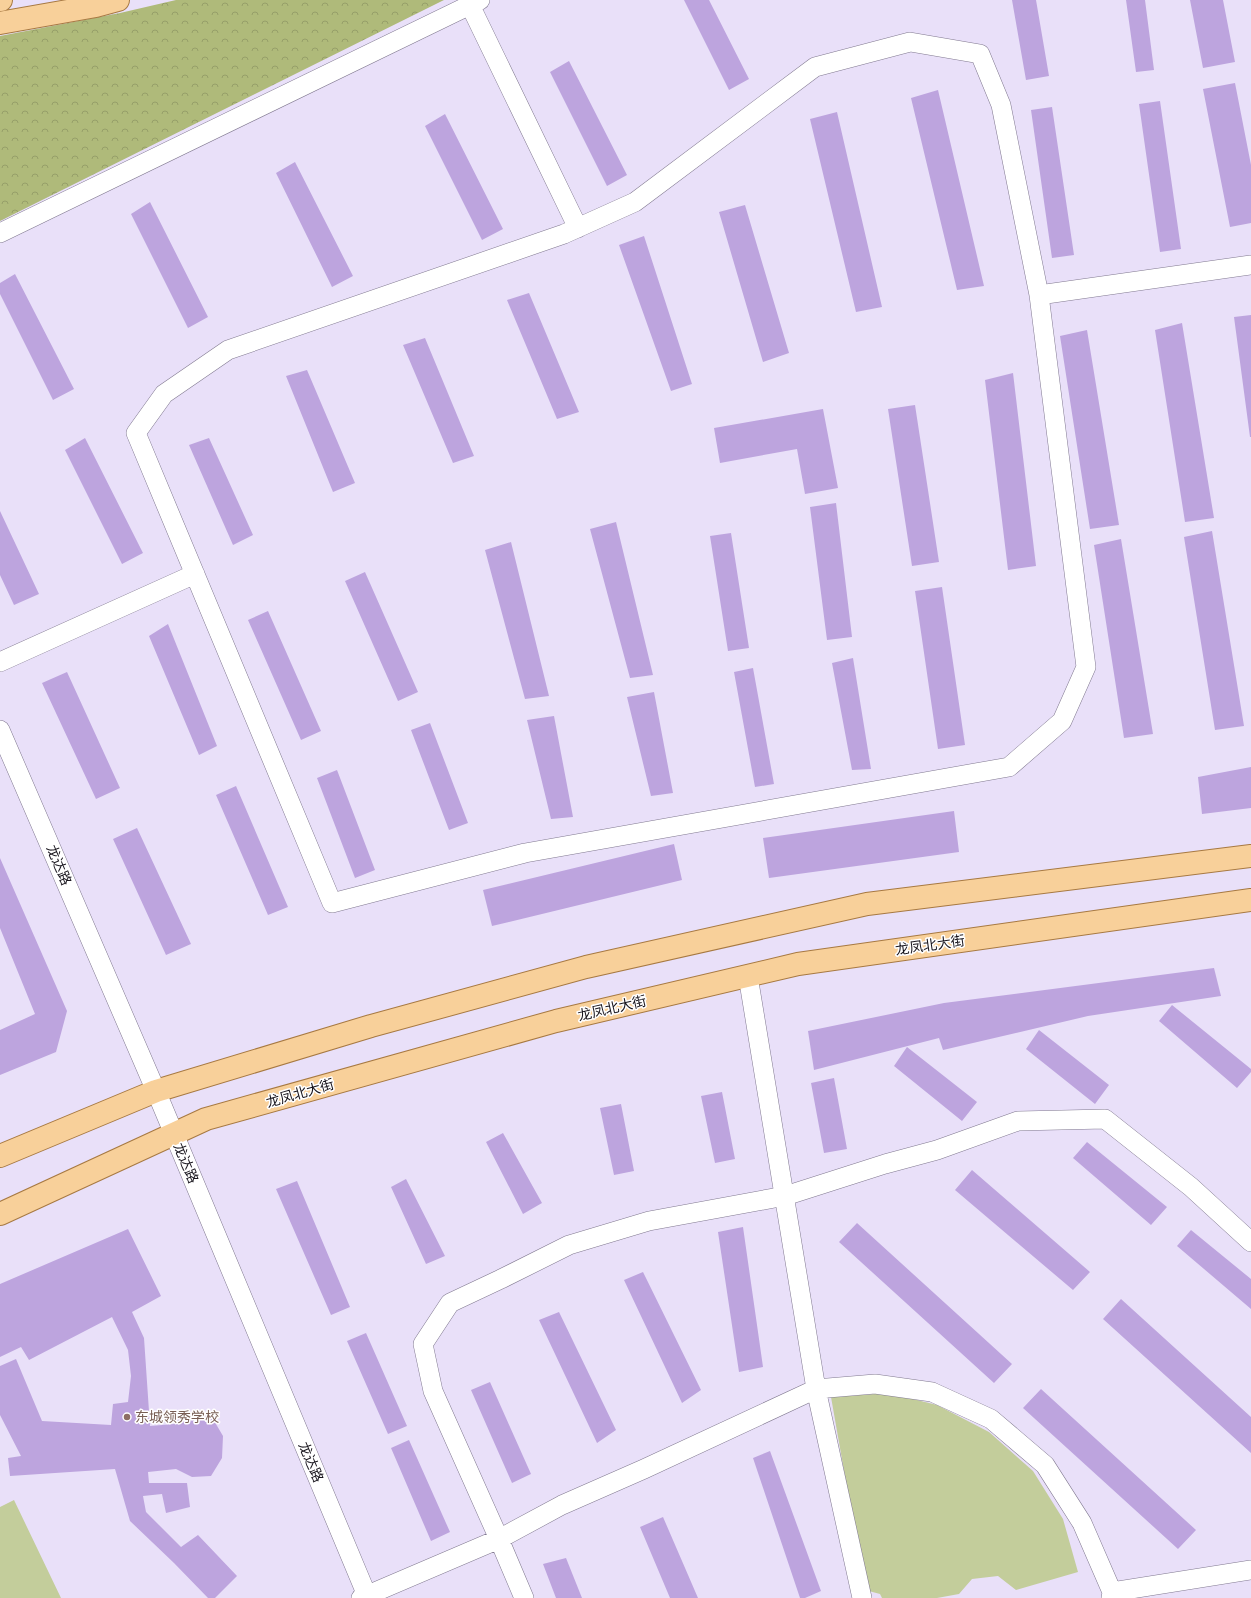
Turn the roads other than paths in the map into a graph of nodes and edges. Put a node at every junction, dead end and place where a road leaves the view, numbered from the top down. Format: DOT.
graph roads {
  1 [pos="118,0"];
  2 [pos="475,2"];
  3 [pos="0,23"];
  4 [pos="578,228"];
  5 [pos="0,233"];
  6 [pos="1251,265"];
  7 [pos="1038,295"];
  8 [pos="195,574"];
  9 [pos="0,662"];
  10 [pos="0,730"];
  11 [pos="1251,856"];
  12 [pos="1251,900"];
  13 [pos="748,976"];
  14 [pos="156,1090"];
  15 [pos="174,1134"];
  16 [pos="0,1156"];
  17 [pos="785,1196"];
  18 [pos="0,1214"];
  19 [pos="1251,1242"];
  20 [pos="816,1389"];
  21 [pos="499,1539"];
  22 [pos="1251,1570"];
  23 [pos="1112,1595"];
  24 [pos="365,1597"];
  25 [pos="524,1598"];
  26 [pos="862,1598"];
  1 -- 3 [label="main road"];
  2 -- 4 [label="street"];
  2 -- 5 [label="street"];
  4 -- 7 [label="street"];
  4 -- 8 [label="street"];
  6 -- 7 [label="street"];
  7 -- 8 [label="street"];
  8 -- 9 [label="street"];
  10 -- 14 [label="street, 龙达路"];
  11 -- 14 [label="main road"];
  12 -- 13 [label="main road, 龙凤北大街"];
  13 -- 15 [label="main road, 龙凤北大街"];
  13 -- 17 [label="street"];
  14 -- 15 [label="street, 龙达路"];
  14 -- 16 [label="main road"];
  15 -- 18 [label="main road, 龙凤北大街"];
  15 -- 24 [label="street, 龙达路"];
  17 -- 19 [label="street"];
  17 -- 20 [label="street"];
  17 -- 21 [label="street"];
  20 -- 21 [label="street"];
  20 -- 23 [label="street"];
  20 -- 26 [label="street"];
  21 -- 24 [label="street"];
  21 -- 25 [label="street"];
  22 -- 23 [label="street"];
}
